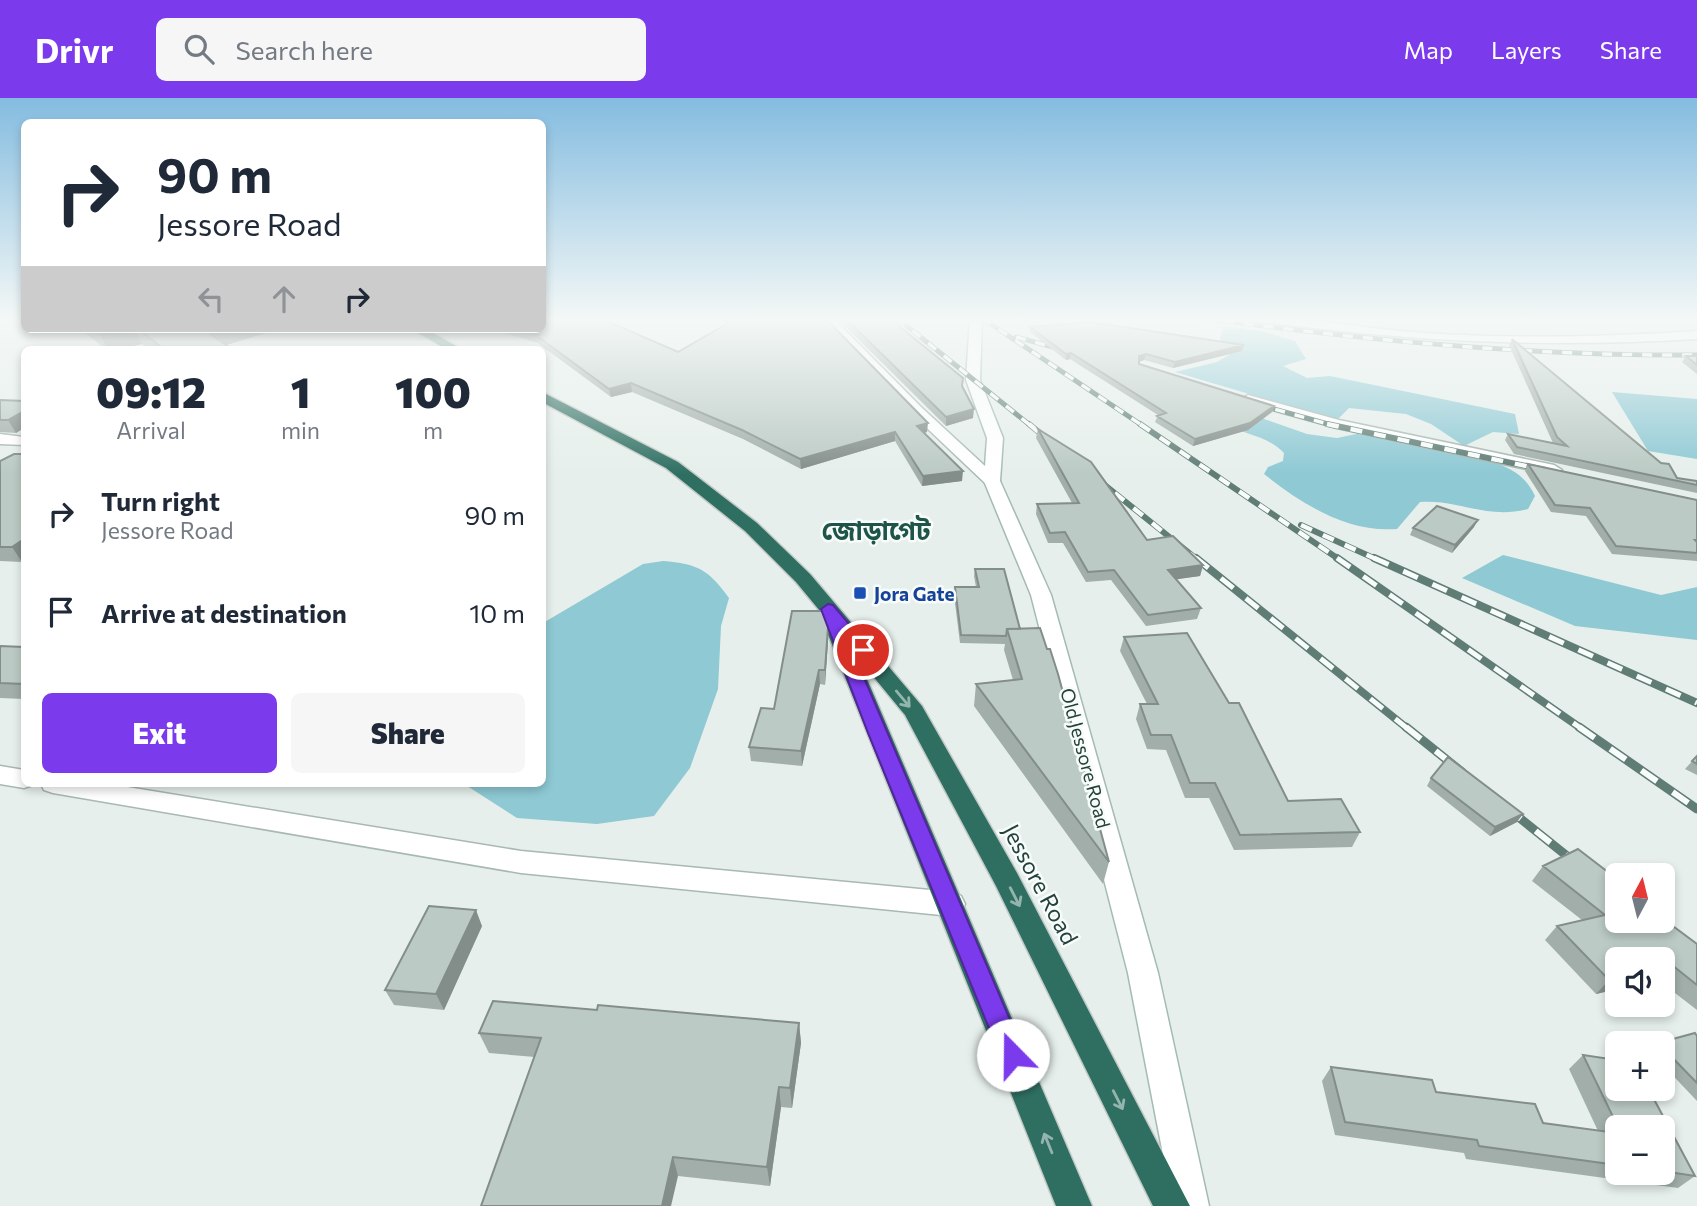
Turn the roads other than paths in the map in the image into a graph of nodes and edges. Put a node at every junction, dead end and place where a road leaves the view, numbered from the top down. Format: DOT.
graph roads {
  1 [pos="877,370"];
  2 [pos="974,370"];
  3 [pos="1228,393"];
  4 [pos="546,398"];
  5 [pos="0,439"];
  6 [pos="21,441"];
  7 [pos="1566,472"];
  8 [pos="992,481"];
  9 [pos="828,609"];
  10 [pos="0,775"];
  11 [pos="21,778"];
  12 [pos="71,787"];
  13 [pos="951,904"];
  14 [pos="1074,1206"];
  15 [pos="1172,1206"];
  16 [pos="1191,1206"];
  1 -- 8 [label="street"];
  2 -- 8 [label="street, Old Jessore Road"];
  3 -- 7 [label="street"];
  4 -- 9 [label="highway, Jessore Road"];
  5 -- 6 [label="street"];
  8 -- 16 [label="street, Old Jessore Road"];
  9 -- 13 [label="highway, Jessore Road"];
  9 -- 15 [label="highway, Jessore Road, one-way"];
  10 -- 11 [label="street"];
  12 -- 13 [label="street"];
  14 -- 13 [label="highway, Jessore Road, one-way"];
}
